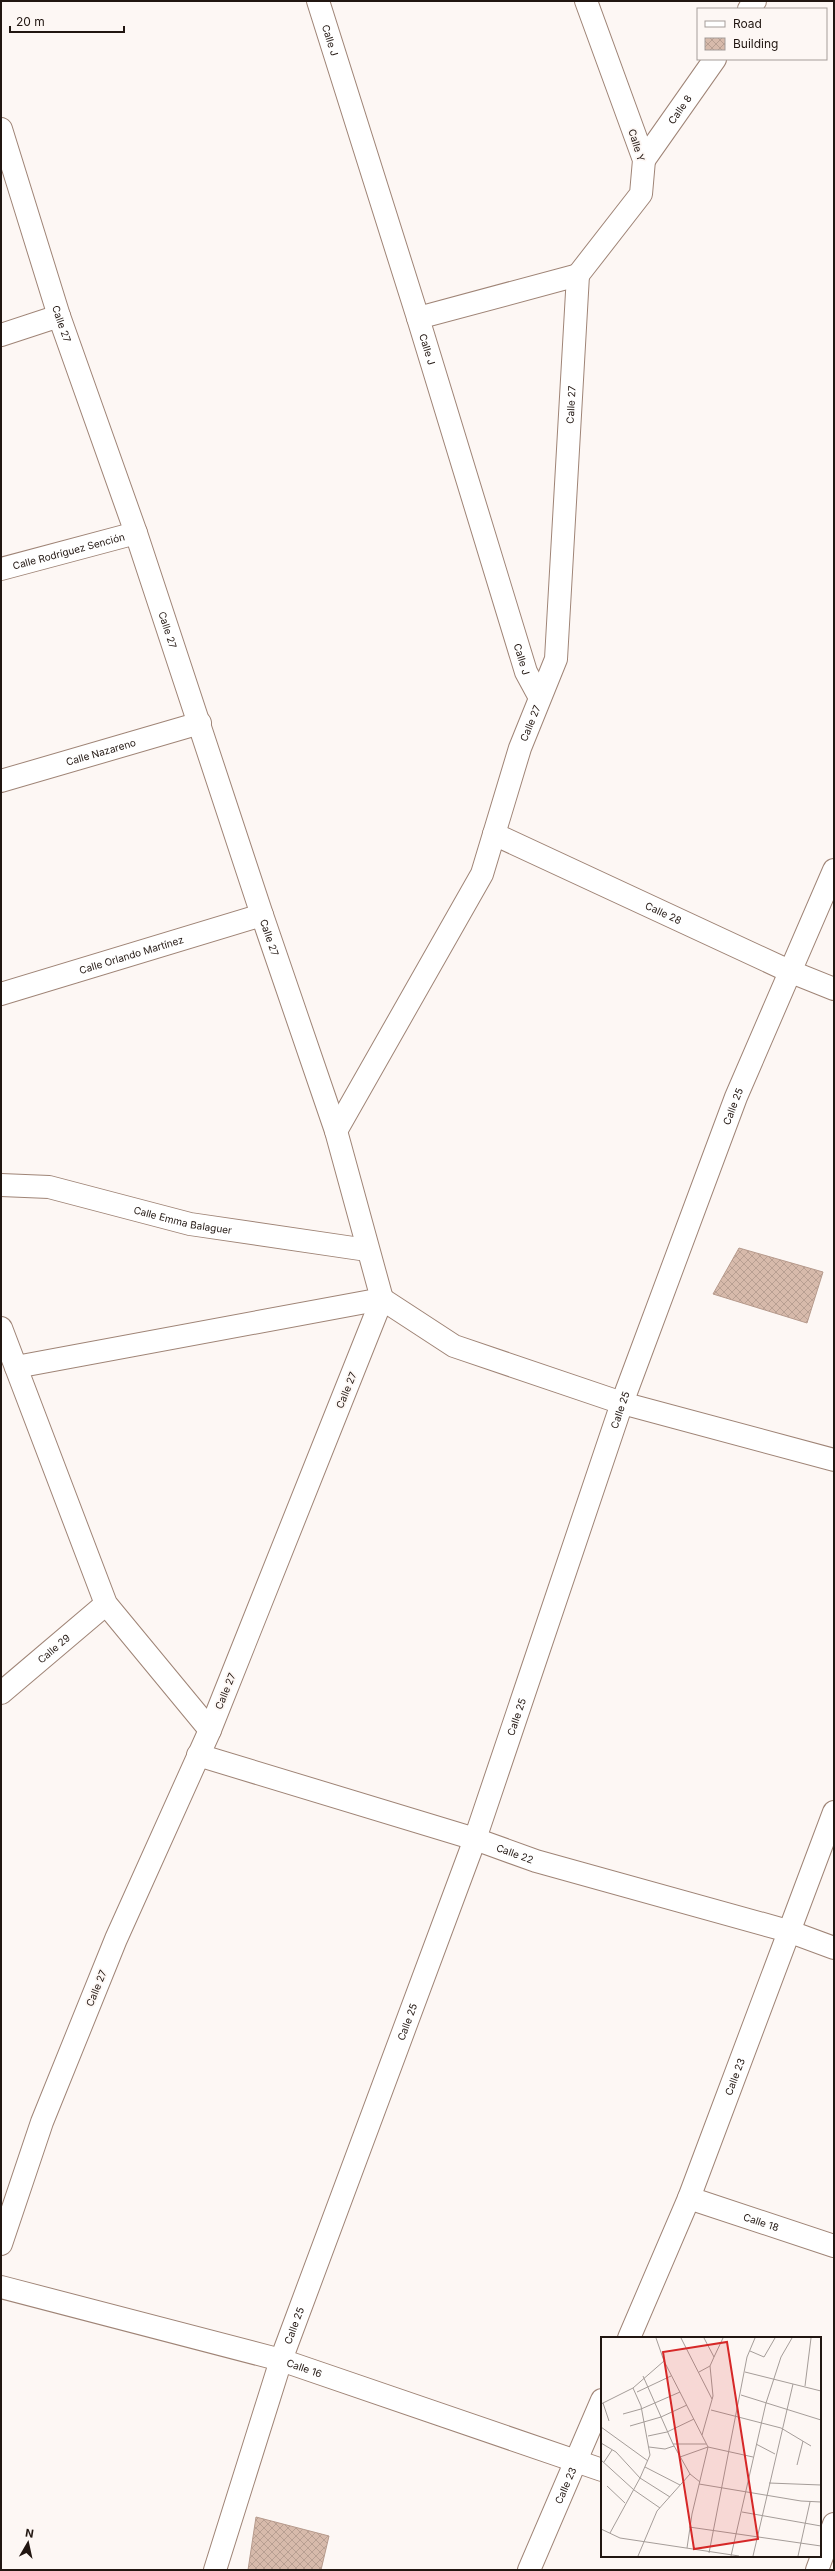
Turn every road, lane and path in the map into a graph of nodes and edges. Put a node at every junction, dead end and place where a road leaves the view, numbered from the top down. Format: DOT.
graph roads {
  1 [pos="318,1"];
  2 [pos="586,1"];
  3 [pos="713,60"];
  4 [pos="1,129"];
  5 [pos="644,160"];
  6 [pos="578,275"];
  7 [pos="59,316"];
  8 [pos="418,318"];
  9 [pos="1,335"];
  10 [pos="136,533"];
  11 [pos="1,569"];
  12 [pos="540,696"];
  13 [pos="200,723"];
  14 [pos="1,781"];
  15 [pos="494,834"];
  16 [pos="834,870"];
  17 [pos="262,915"];
  18 [pos="789,971"];
  19 [pos="834,989"];
  20 [pos="1,994"];
  21 [pos="336,1131"];
  22 [pos="1,1185"];
  23 [pos="367,1250"];
  24 [pos="382,1299"];
  25 [pos="1,1328"];
  26 [pos="16,1367"];
  27 [pos="622,1403"];
  28 [pos="834,1460"];
  29 [pos="106,1604"];
  30 [pos="1,1693"];
  31 [pos="210,1730"];
  32 [pos="198,1755"];
  33 [pos="834,1812"];
  34 [pos="475,1840"];
  35 [pos="788,1931"];
  36 [pos="834,1948"];
  37 [pos="688,2198"];
  38 [pos="1,2244"];
  39 [pos="834,2246"];
  40 [pos="1,2287"];
  41 [pos="629,2337"];
  42 [pos="281,2360"];
  43 [pos="601,2402"];
  44 [pos="576,2462"];
  45 [pos="601,2470"];
  46 [pos="829,2537"];
  47 [pos="215,2570"];
  48 [pos="529,2570"];
  49 [pos="817,2570"];
  1 -- 8 [label="street, Calle J"];
  2 -- 5 [label="street, Calle Y"];
  3 -- 5 [label="street, Calle 8"];
  4 -- 7 [label="street, Calle 27"];
  5 -- 6 [label="street, Calle Y"];
  6 -- 8 [label="street"];
  6 -- 12 [label="street, Calle 27"];
  7 -- 9 [label="street"];
  7 -- 10 [label="street, Calle 27"];
  8 -- 12 [label="street, Calle J"];
  10 -- 11 [label="street, Calle Rodríguez Sención"];
  10 -- 13 [label="street, Calle 27"];
  12 -- 15 [label="street, Calle 27"];
  13 -- 14 [label="street, Calle Nazareno"];
  13 -- 17 [label="street, Calle 27"];
  15 -- 18 [label="street, Calle 28"];
  15 -- 21 [label="street, Calle 27"];
  16 -- 18 [label="street, Calle 25"];
  17 -- 20 [label="street, Calle Orlando Martínez"];
  17 -- 21 [label="street, Calle 27"];
  18 -- 19 [label="street, Calle 28"];
  18 -- 27 [label="street, Calle 25"];
  21 -- 23 [label="street, Calle 27"];
  22 -- 23 [label="street, Calle Emma Balaguer"];
  23 -- 24 [label="street, Calle 27"];
  24 -- 26 [label="street"];
  24 -- 27 [label="street"];
  24 -- 31 [label="street, Calle 27"];
  25 -- 26 [label="street"];
  26 -- 29 [label="street"];
  27 -- 28 [label="street"];
  27 -- 34 [label="street, Calle 25"];
  29 -- 30 [label="street, Calle 29"];
  29 -- 31 [label="street"];
  31 -- 32 [label="street, Calle 27"];
  32 -- 34 [label="street, Calle 22"];
  32 -- 38 [label="street, Calle 27"];
  33 -- 35 [label="street, Calle 23"];
  34 -- 35 [label="street, Calle 22"];
  34 -- 42 [label="street, Calle 25"];
  35 -- 36 [label="street, Calle 22"];
  35 -- 37 [label="street, Calle 23"];
  37 -- 39 [label="street, Calle 18"];
  37 -- 41 [label="street, Calle 23"];
  40 -- 42 [label="street, Calle 16"];
  42 -- 44 [label="street, Calle 16"];
  42 -- 47 [label="street, Calle 25"];
  43 -- 44 [label="street, Calle 23"];
  44 -- 45 [label="street, Calle 16"];
  44 -- 48 [label="street, Calle 23"];
  46 -- 49 [label="street"];
}
